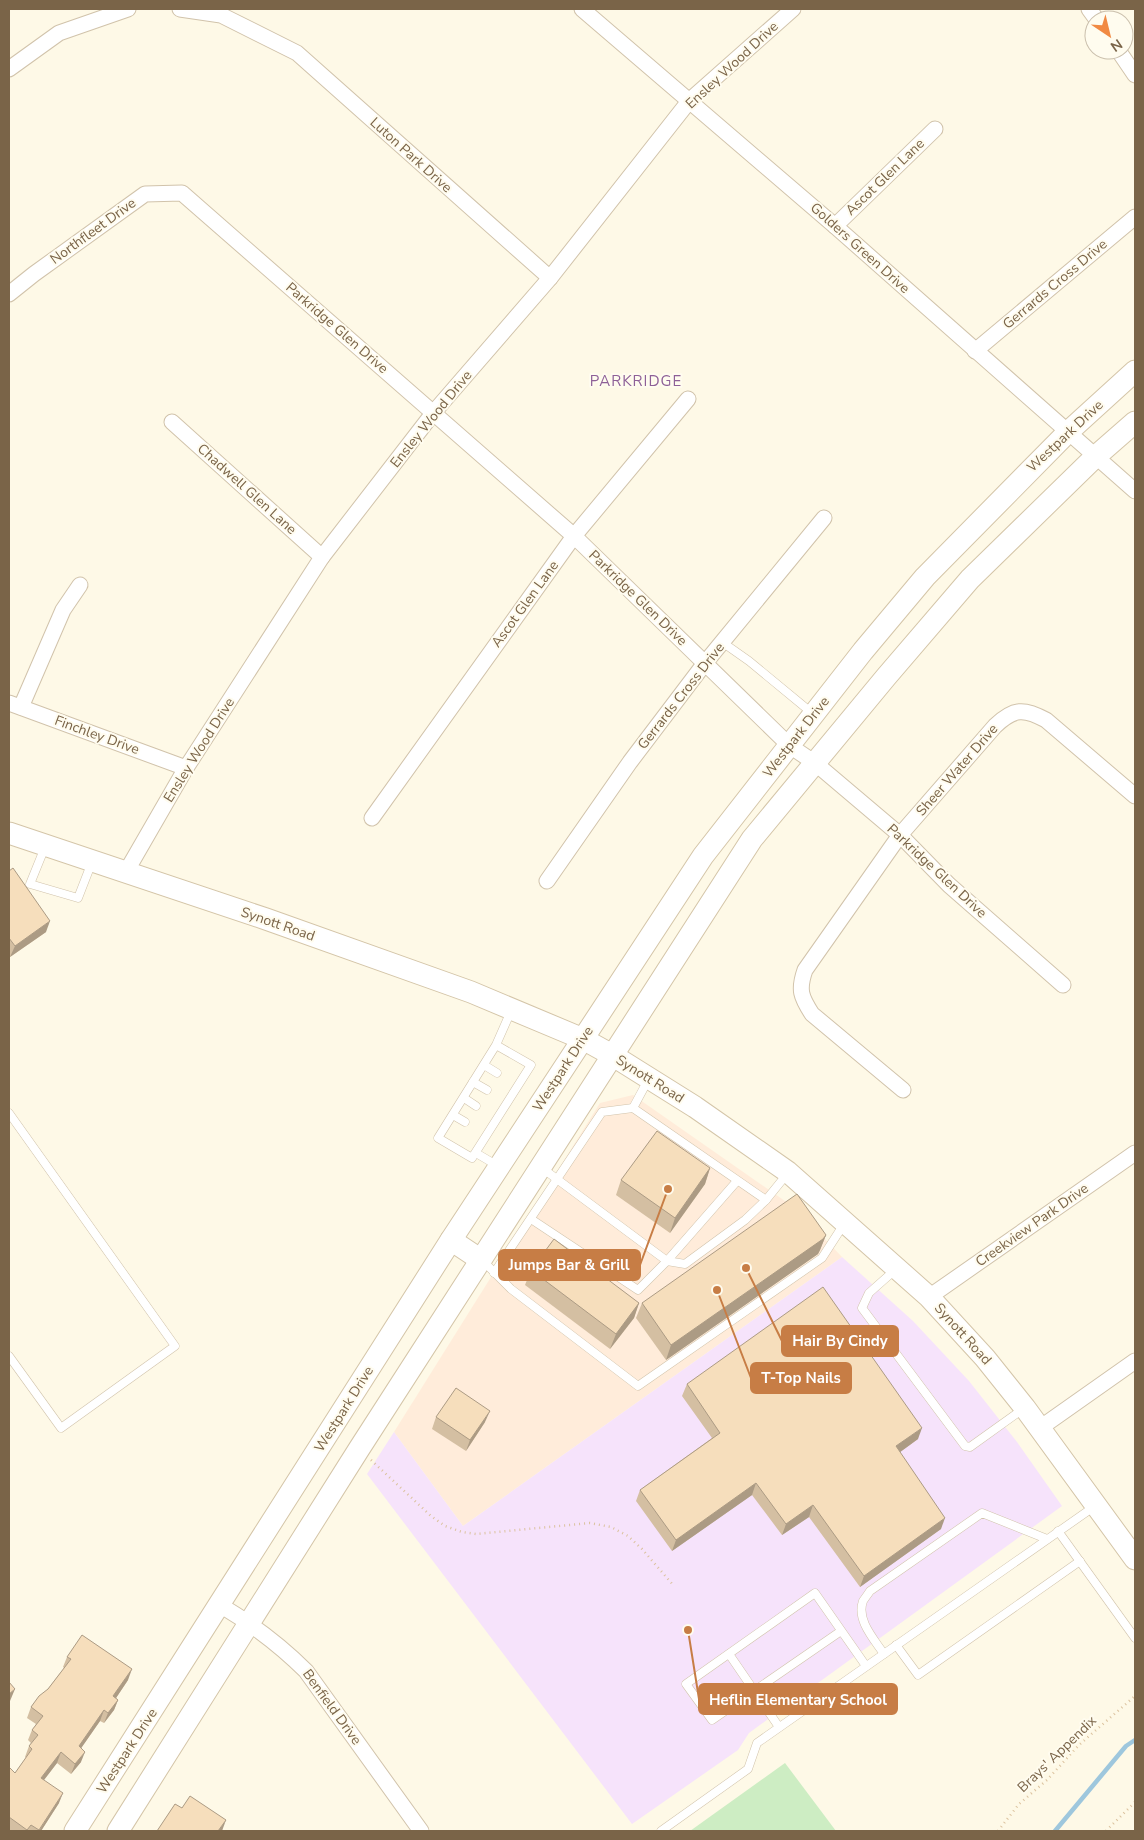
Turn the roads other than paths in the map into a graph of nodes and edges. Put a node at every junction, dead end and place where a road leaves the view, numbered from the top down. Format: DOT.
graph roads {
  1 [pos="128,9"];
  2 [pos="180,9"];
  3 [pos="582,9"];
  4 [pos="793,9"];
  5 [pos="1125,60"];
  6 [pos="9,69"];
  7 [pos="1135,75"];
  8 [pos="690,100"];
  9 [pos="935,129"];
  10 [pos="208,216"];
  11 [pos="1135,217"];
  12 [pos="835,226"];
  13 [pos="550,278"];
  14 [pos="9,294"];
  15 [pos="976,351"];
  16 [pos="1135,371"];
  17 [pos="688,399"];
  18 [pos="434,412"];
  19 [pos="172,422"];
  20 [pos="1135,422"];
  21 [pos="1068,432"];
  22 [pos="1095,457"];
  23 [pos="1135,491"];
  24 [pos="824,518"];
  25 [pos="574,536"];
  26 [pos="322,557"];
  27 [pos="80,585"];
  28 [pos="722,642"];
  29 [pos="705,663"];
  30 [pos="15,705"];
  31 [pos="814,715"];
  32 [pos="790,746"];
  33 [pos="815,763"];
  34 [pos="186,768"];
  35 [pos="1135,796"];
  36 [pos="372,818"];
  37 [pos="9,833"];
  38 [pos="900,835"];
  39 [pos="46,845"];
  40 [pos="92,862"];
  41 [pos="126,872"];
  42 [pos="547,881"];
  43 [pos="1063,985"];
  44 [pos="511,1009"];
  45 [pos="582,1039"];
  46 [pos="496,1046"];
  47 [pos="612,1055"];
  48 [pos="484,1065"];
  49 [pos="497,1073"];
  50 [pos="649,1078"];
  51 [pos="473,1082"];
  52 [pos="487,1090"];
  53 [pos="903,1090"];
  54 [pos="464,1098"];
  55 [pos="476,1106"];
  56 [pos="633,1108"];
  57 [pos="9,1112"];
  58 [pos="489,1114"];
  59 [pos="453,1115"];
  60 [pos="497,1119"];
  61 [pos="465,1122"];
  62 [pos="476,1153"];
  63 [pos="1135,1153"];
  64 [pos="499,1166"];
  65 [pos="788,1172"];
  66 [pos="549,1173"];
  67 [pos="737,1181"];
  68 [pos="766,1200"];
  69 [pos="530,1219"];
  70 [pos="846,1222"];
  71 [pos="450,1240"];
  72 [pos="667,1261"];
  73 [pos="488,1266"];
  74 [pos="897,1268"];
  75 [pos="929,1297"];
  76 [pos="9,1356"];
  77 [pos="1135,1361"];
  78 [pos="1025,1408"];
  79 [pos="1040,1428"];
  80 [pos="1096,1505"];
  81 [pos="1058,1531"];
  82 [pos="1046,1539"];
  83 [pos="1135,1559"];
  84 [pos="1080,1561"];
  85 [pos="220,1605"];
  86 [pos="251,1623"];
  87 [pos="841,1631"];
  88 [pos="1135,1638"];
  89 [pos="896,1644"];
  90 [pos="729,1654"];
  91 [pos="884,1654"];
  92 [pos="866,1666"];
  93 [pos="754,1691"];
  94 [pos="778,1727"];
  95 [pos="75,1831"];
  96 [pos="118,1831"];
  97 [pos="421,1831"];
  98 [pos="661,1831"];
  1 -- 6 [label="street"];
  2 -- 13 [label="street, Luton Park Drive"];
  3 -- 8 [label="street, Golders Green Drive"];
  4 -- 8 [label="street, Ensley Wood Drive"];
  5 -- 7 [label="street"];
  8 -- 12 [label="street, Golders Green Drive"];
  8 -- 13 [label="street, Ensley Wood Drive"];
  9 -- 12 [label="street, Ascot Glen Lane"];
  10 -- 14 [label="street, Northfleet Drive"];
  10 -- 18 [label="street, Parkridge Glen Drive"];
  11 -- 15 [label="street, Gerrards Cross Drive"];
  12 -- 15 [label="street, Golders Green Drive"];
  13 -- 18 [label="street, Ensley Wood Drive"];
  15 -- 21 [label="street, Golders Green Drive"];
  16 -- 21 [label="main road, Westpark Drive"];
  17 -- 25 [label="street, Ascot Glen Lane"];
  18 -- 25 [label="street, Parkridge Glen Drive"];
  18 -- 26 [label="street, Ensley Wood Drive"];
  19 -- 26 [label="street, Chadwell Glen Lane"];
  20 -- 22 [label="main road"];
  21 -- 22 [label="street, Golders Green Drive"];
  21 -- 31 [label="main road, Westpark Drive"];
  22 -- 23 [label="street, Golders Green Drive"];
  22 -- 33 [label="main road"];
  24 -- 28 [label="street, Gerrards Cross Drive"];
  25 -- 29 [label="street, Parkridge Glen Drive"];
  25 -- 36 [label="street, Ascot Glen Lane"];
  26 -- 34 [label="street, Ensley Wood Drive"];
  27 -- 30 [label="street"];
  28 -- 29 [label="street, Gerrards Cross Drive"];
  28 -- 31 [label="lane"];
  29 -- 32 [label="street, Parkridge Glen Drive"];
  29 -- 42 [label="street, Gerrards Cross Drive"];
  30 -- 34 [label="street, Finchley Drive"];
  31 -- 32 [label="main road, Westpark Drive"];
  32 -- 33 [label="street, Parkridge Glen Drive"];
  32 -- 45 [label="main road, Westpark Drive"];
  33 -- 38 [label="street, Parkridge Glen Drive"];
  33 -- 47 [label="main road"];
  34 -- 41 [label="street, Ensley Wood Drive"];
  35 -- 38 [label="street, Sheer Water Drive"];
  37 -- 39 [label="main road, Synott Road"];
  38 -- 43 [label="street, Parkridge Glen Drive"];
  38 -- 53 [label="street, Sheer Water Drive"];
  39 -- 40 [label="main road, Synott Road"];
  39 -- 40 [label="lane"];
  40 -- 41 [label="main road, Synott Road"];
  41 -- 44 [label="main road, Synott Road"];
  44 -- 45 [label="main road, Synott Road"];
  44 -- 46 [label="lane"];
  45 -- 47 [label="main road, Synott Road"];
  45 -- 64 [label="main road, Westpark Drive"];
  46 -- 48 [label="lane"];
  46 -- 60 [label="lane"];
  47 -- 50 [label="main road, Synott Road"];
  47 -- 66 [label="main road"];
  48 -- 49 [label="lane"];
  48 -- 51 [label="lane"];
  50 -- 56 [label="lane"];
  50 -- 65 [label="main road, Synott Road"];
  51 -- 52 [label="lane"];
  51 -- 54 [label="lane"];
  54 -- 55 [label="lane"];
  54 -- 59 [label="lane"];
  56 -- 66 [label="lane"];
  56 -- 67 [label="lane"];
  57 -- 76 [label="lane"];
  58 -- 60 [label="lane"];
  59 -- 61 [label="lane"];
  59 -- 62 [label="lane"];
  60 -- 62 [label="lane"];
  62 -- 64 [label="lane"];
  63 -- 75 [label="street, Creekview Park Drive"];
  64 -- 71 [label="main road, Westpark Drive"];
  65 -- 68 [label="lane"];
  65 -- 70 [label="main road, Synott Road"];
  66 -- 69 [label="lane"];
  66 -- 72 [label="lane"];
  66 -- 73 [label="main road"];
  67 -- 68 [label="lane"];
  67 -- 72 [label="lane"];
  68 -- 72 [label="lane"];
  69 -- 72 [label="lane"];
  69 -- 73 [label="lane"];
  70 -- 73 [label="lane"];
  70 -- 74 [label="main road, Synott Road"];
  71 -- 73 [label="main road"];
  71 -- 85 [label="main road, Westpark Drive"];
  73 -- 86 [label="main road"];
  74 -- 75 [label="main road, Synott Road"];
  74 -- 78 [label="lane"];
  75 -- 78 [label="main road, Synott Road"];
  77 -- 79 [label="street"];
  78 -- 79 [label="main road, Synott Road"];
  79 -- 80 [label="main road, Synott Road"];
  80 -- 81 [label="lane"];
  80 -- 83 [label="main road, Synott Road"];
  81 -- 82 [label="lane"];
  81 -- 84 [label="lane"];
  82 -- 89 [label="lane"];
  82 -- 91 [label="lane"];
  84 -- 88 [label="lane"];
  84 -- 89 [label="lane"];
  85 -- 86 [label="street, Benfield Drive"];
  85 -- 95 [label="main road, Westpark Drive"];
  86 -- 96 [label="main road"];
  86 -- 97 [label="street, Benfield Drive"];
  87 -- 90 [label="lane"];
  87 -- 92 [label="lane"];
  87 -- 93 [label="lane"];
  89 -- 91 [label="lane"];
  90 -- 93 [label="lane"];
  90 -- 93 [label="lane"];
  91 -- 92 [label="lane"];
  92 -- 94 [label="lane"];
  93 -- 94 [label="lane"];
  94 -- 98 [label="lane"];
}
